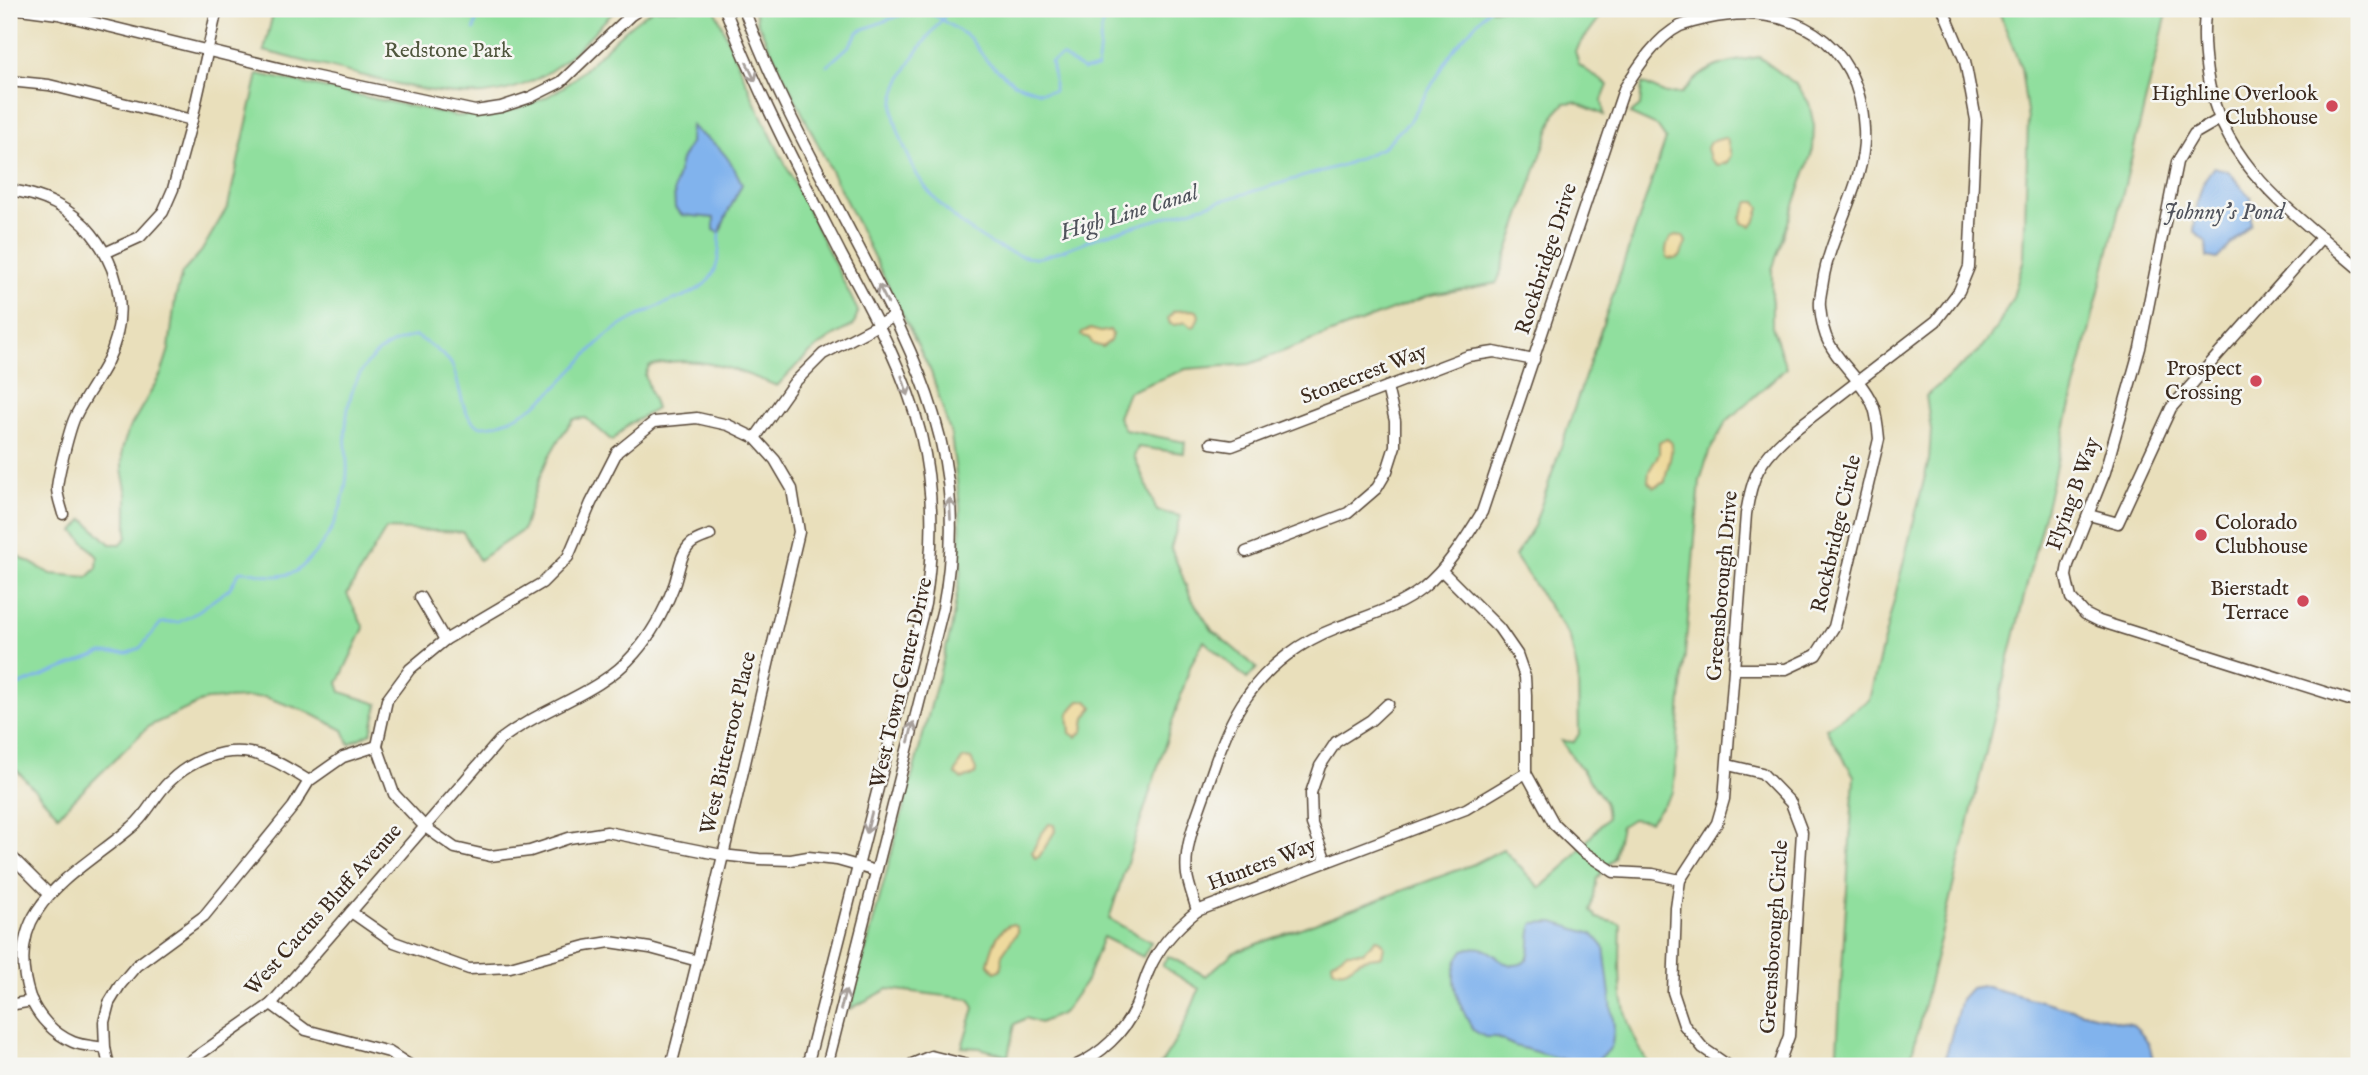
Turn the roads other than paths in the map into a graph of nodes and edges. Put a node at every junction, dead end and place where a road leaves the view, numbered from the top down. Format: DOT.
graph roads {
  1 [pos="20,9"];
  2 [pos="217,9"];
  3 [pos="640,9"];
  4 [pos="725,9"];
  5 [pos="744,9"];
  6 [pos="1943,9"];
  7 [pos="2206,9"];
  8 [pos="1760,11"];
  9 [pos="208,52"];
  10 [pos="9,81"];
  11 [pos="2220,119"];
  12 [pos="192,120"];
  13 [pos="9,190"];
  14 [pos="2322,237"];
  15 [pos="107,252"];
  16 [pos="2359,269"];
  17 [pos="895,316"];
  18 [pos="878,324"];
  19 [pos="1534,360"];
  20 [pos="1858,381"];
  21 [pos="1387,387"];
  22 [pos="755,438"];
  23 [pos="1211,443"];
  24 [pos="63,514"];
  25 [pos="2089,515"];
  26 [pos="710,535"];
  27 [pos="1246,552"];
  28 [pos="1442,570"];
  29 [pos="420,597"];
  30 [pos="445,640"];
  31 [pos="1735,669"];
  32 [pos="2359,703"];
  33 [pos="1388,704"];
  34 [pos="377,746"];
  35 [pos="1728,765"];
  36 [pos="1526,773"];
  37 [pos="309,781"];
  38 [pos="425,827"];
  39 [pos="9,854"];
  40 [pos="722,855"];
  41 [pos="1325,862"];
  42 [pos="858,866"];
  43 [pos="876,871"];
  44 [pos="1680,880"];
  45 [pos="48,893"];
  46 [pos="1197,911"];
  47 [pos="351,912"];
  48 [pos="698,961"];
  49 [pos="32,1002"];
  50 [pos="271,1004"];
  51 [pos="9,1005"];
  52 [pos="105,1048"];
  53 [pos="912,1064"];
  54 [pos="109,1066"];
  55 [pos="184,1066"];
  56 [pos="411,1066"];
  57 [pos="671,1066"];
  58 [pos="807,1066"];
  59 [pos="827,1066"];
  60 [pos="970,1066"];
  61 [pos="1075,1066"];
  62 [pos="1729,1066"];
  63 [pos="1778,1066"];
  1 -- 9 [label="street"];
  2 -- 9 [label="street"];
  3 -- 9 [label="street"];
  4 -- 18 [label="street, West Town Center Drive, one-way"];
  17 -- 5 [label="street, West Town Center Drive, one-way"];
  6 -- 20 [label="street, Greensborough Drive"];
  7 -- 11 [label="street"];
  8 -- 19 [label="street, Rockbridge Drive"];
  8 -- 20 [label="street, Rockbridge Drive"];
  9 -- 12 [label="street"];
  10 -- 12 [label="street"];
  11 -- 14 [label="street"];
  11 -- 25 [label="street, Flying B Way"];
  12 -- 15 [label="street"];
  13 -- 15 [label="street"];
  14 -- 16 [label="street"];
  14 -- 25 [label="street"];
  15 -- 24 [label="street"];
  17 -- 18 [label="street"];
  43 -- 17 [label="street, West Town Center Drive, one-way"];
  18 -- 22 [label="street"];
  18 -- 42 [label="street, West Town Center Drive, one-way"];
  19 -- 21 [label="street, Stonecrest Way"];
  19 -- 28 [label="street, Rockbridge Drive"];
  20 -- 31 [label="street, Greensborough Drive"];
  20 -- 31 [label="street, Rockbridge Circle"];
  21 -- 23 [label="street, Stonecrest Way"];
  21 -- 27 [label="street"];
  22 -- 30 [label="street"];
  22 -- 40 [label="street, West Bitterroot Place"];
  25 -- 32 [label="street, Flying B Way"];
  26 -- 38 [label="street, West Cactus Bluff Avenue"];
  28 -- 36 [label="street"];
  28 -- 46 [label="street, Rockbridge Drive"];
  29 -- 30 [label="street"];
  30 -- 34 [label="street"];
  31 -- 35 [label="street, Greensborough Drive"];
  33 -- 41 [label="street"];
  34 -- 37 [label="street"];
  34 -- 38 [label="street"];
  35 -- 44 [label="street, Greensborough Drive"];
  35 -- 63 [label="street, Greensborough Circle"];
  36 -- 41 [label="street, Hunters Way"];
  36 -- 44 [label="street"];
  37 -- 45 [label="street"];
  37 -- 52 [label="street"];
  38 -- 40 [label="street"];
  38 -- 47 [label="street, West Cactus Bluff Avenue"];
  39 -- 45 [label="street"];
  40 -- 42 [label="street"];
  40 -- 48 [label="street, West Bitterroot Place"];
  41 -- 46 [label="street, Hunters Way"];
  42 -- 43 [label="street"];
  42 -- 58 [label="street, West Town Center Drive"];
  59 -- 43 [label="street, West Town Center Drive, one-way"];
  44 -- 62 [label="street, Greensborough Drive"];
  45 -- 49 [label="street"];
  46 -- 61 [label="street, Hunters Way"];
  47 -- 48 [label="street"];
  47 -- 50 [label="street, West Cactus Bluff Avenue"];
  48 -- 57 [label="street, West Bitterroot Place"];
  49 -- 51 [label="street"];
  49 -- 52 [label="street"];
  50 -- 55 [label="street, West Cactus Bluff Avenue"];
  50 -- 56 [label="street"];
  52 -- 54 [label="street"];
  53 -- 60 [label="street"];
}
